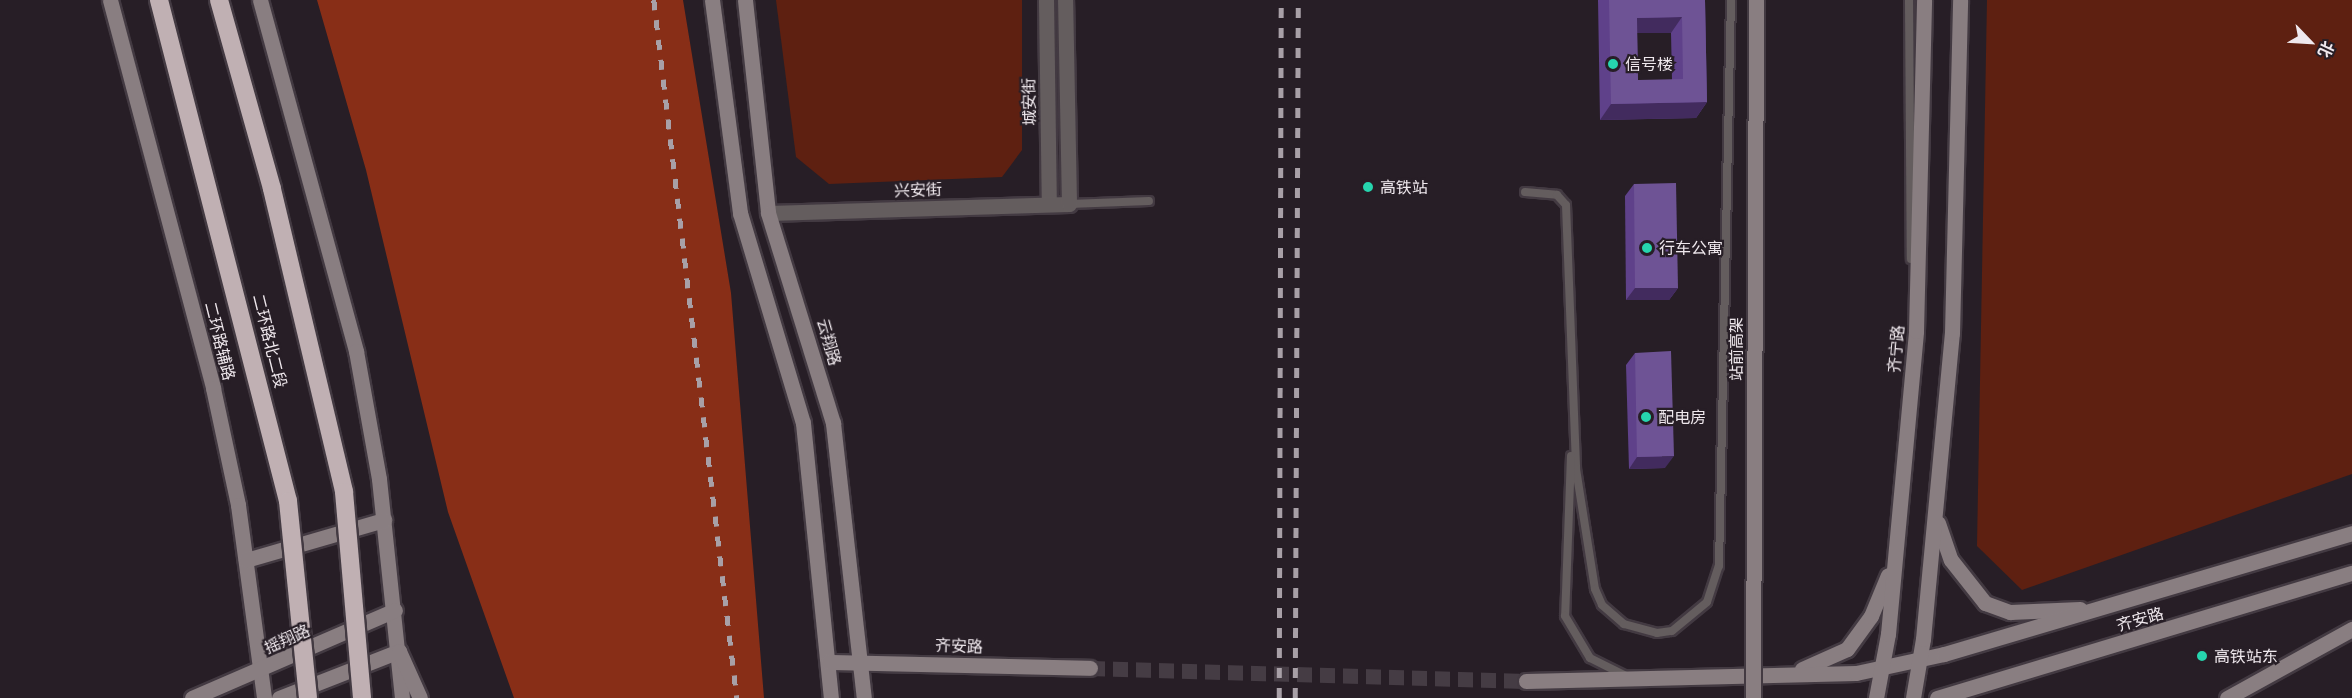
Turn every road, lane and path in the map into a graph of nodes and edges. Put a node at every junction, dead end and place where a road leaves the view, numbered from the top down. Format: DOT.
graph roads {
  1 [pos="110,0"];
  2 [pos="159,0"];
  3 [pos="219,0"];
  4 [pos="260,0"];
  5 [pos="712,0"];
  6 [pos="745,0"];
  7 [pos="1046,0"];
  8 [pos="1065,0"];
  9 [pos="1731,0"];
  10 [pos="1756,0"];
  11 [pos="1909,0"];
  12 [pos="1924,0"];
  13 [pos="1960,0"];
  14 [pos="1525,192"];
  15 [pos="1149,201"];
  16 [pos="1048,204"];
  17 [pos="1069,204"];
  18 [pos="768,213"];
  19 [pos="1916,331"];
  20 [pos="1573,419"];
  21 [pos="1936,512"];
  22 [pos="384,520"];
  23 [pos="2352,533"];
  24 [pos="1895,552"];
  25 [pos="246,560"];
  26 [pos="2352,573"];
  27 [pos="2106,608"];
  28 [pos="395,610"];
  29 [pos="2352,629"];
  30 [pos="399,651"];
  31 [pos="1920,660"];
  32 [pos="828,662"];
  33 [pos="858,662"];
  34 [pos="1090,668"];
  35 [pos="1882,668"];
  36 [pos="262,669"];
  37 [pos="1768,677"];
  38 [pos="1526,681"];
  39 [pos="1641,682"];
  40 [pos="192,698"];
  41 [pos="264,698"];
  42 [pos="279,698"];
  43 [pos="308,698"];
  44 [pos="362,698"];
  45 [pos="402,698"];
  46 [pos="420,698"];
  47 [pos="831,698"];
  48 [pos="864,698"];
  49 [pos="1753,698"];
  50 [pos="1876,698"];
  51 [pos="1912,698"];
  52 [pos="1937,698"];
  53 [pos="2227,698"];
  1 -- 25 [label="street, 二环路辅路"];
  2 -- 43 [label="highway, 二环路北二段, bridge"];
  3 -- 44 [label="highway, bridge"];
  4 -- 22 [label="street"];
  5 -- 32 [label="street"];
  6 -- 18 [label="street, 云翔路"];
  7 -- 16 [label="street, 城安街"];
  8 -- 17 [label="street"];
  9 -- 20 [label="lane"];
  10 -- 49 [label="street, 站前高架, bridge"];
  11 -- 19 [label="lane"];
  12 -- 19 [label="street, 齐宁路"];
  13 -- 21 [label="street"];
  14 -- 20 [label="lane"];
  15 -- 17 [label="lane"];
  16 -- 17 [label="street, 兴安街"];
  16 -- 18 [label="street, 兴安街"];
  18 -- 33 [label="street, 云翔路"];
  19 -- 24 [label="street, 齐宁路"];
  20 -- 39 [label="lane"];
  21 -- 27 [label="street"];
  21 -- 31 [label="street"];
  22 -- 25 [label="street"];
  22 -- 28 [label="street"];
  23 -- 27 [label="street"];
  24 -- 35 [label="street, 齐宁路"];
  24 -- 37 [label="street"];
  25 -- 36 [label="street, 二环路辅路"];
  26 -- 52 [label="street, 齐安路"];
  27 -- 31 [label="street"];
  28 -- 30 [label="street"];
  28 -- 36 [label="street, 摇翔路"];
  29 -- 53 [label="street"];
  30 -- 42 [label="street"];
  30 -- 45 [label="street"];
  30 -- 46 [label="street"];
  31 -- 35 [label="street"];
  31 -- 51 [label="street"];
  32 -- 33 [label="street, 齐安路"];
  32 -- 47 [label="street"];
  33 -- 34 [label="street, 齐安路"];
  33 -- 48 [label="street, 云翔路"];
  35 -- 37 [label="street"];
  35 -- 50 [label="street, 齐宁路"];
  36 -- 40 [label="street, 摇翔路"];
  36 -- 41 [label="street, 二环路辅路"];
  37 -- 39 [label="street"];
  38 -- 39 [label="street"];
}
